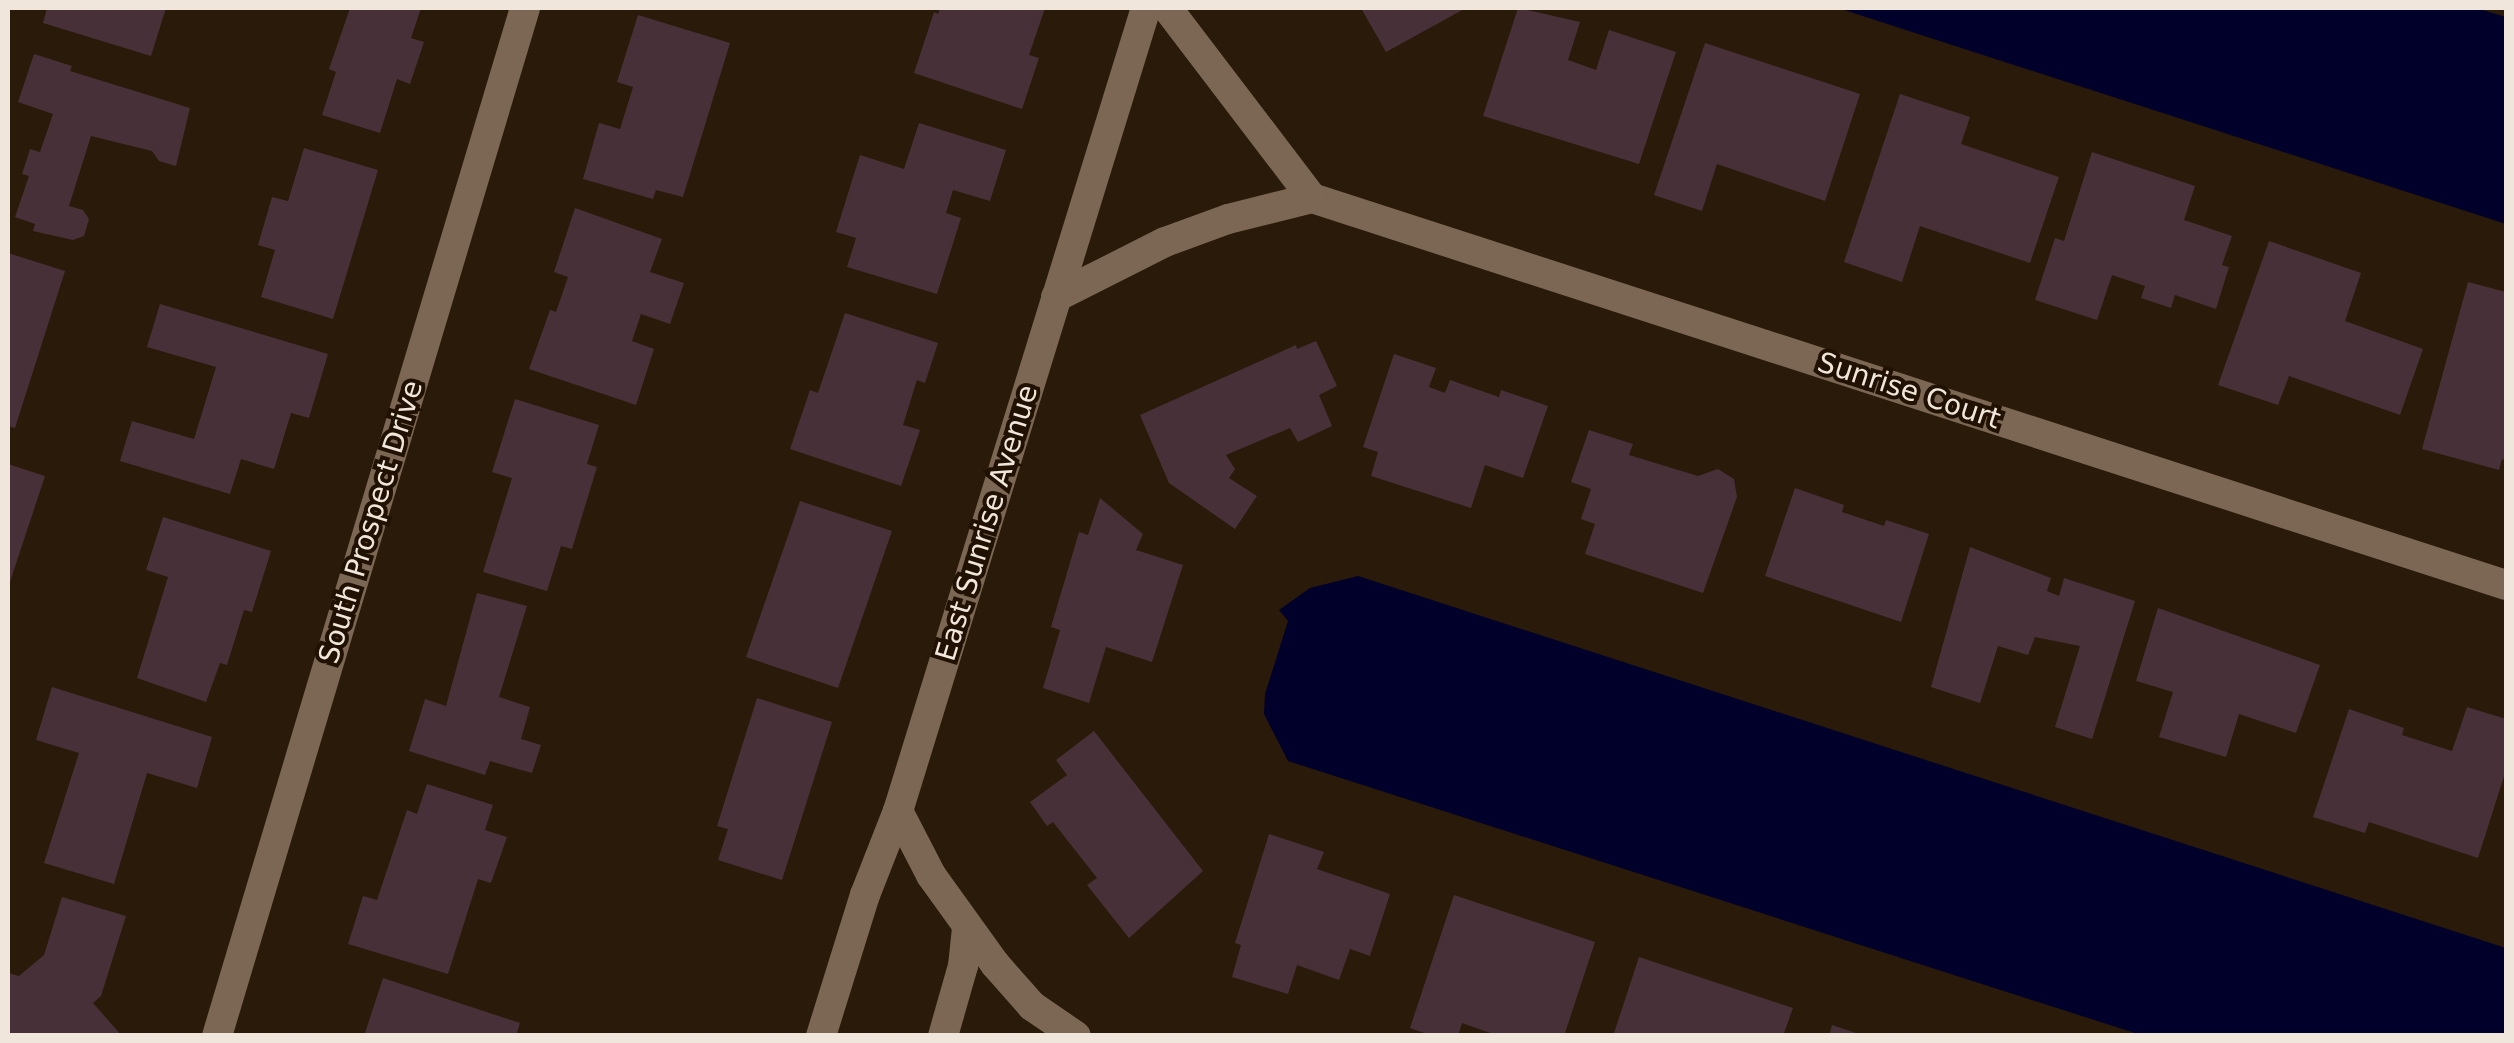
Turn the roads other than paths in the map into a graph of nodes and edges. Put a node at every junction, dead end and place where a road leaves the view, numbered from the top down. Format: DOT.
graph roads {
  1 [pos="525,8"];
  2 [pos="1146,8"];
  3 [pos="1166,8"];
  4 [pos="1312,198"];
  5 [pos="1056,297"];
  6 [pos="2506,584"];
  7 [pos="898,811"];
  8 [pos="967,928"];
  9 [pos="217,1036"];
  10 [pos="822,1036"];
  11 [pos="943,1036"];
  12 [pos="1076,1036"];
  1 -- 9 [label="street, South Prospect Drive"];
  2 -- 5 [label="street, East Sunrise Avenue"];
  3 -- 4 [label="street"];
  4 -- 5 [label="street"];
  4 -- 6 [label="street, Sunrise Court"];
  5 -- 7 [label="street, East Sunrise Avenue"];
  7 -- 8 [label="street"];
  7 -- 10 [label="street, East Sunrise Avenue"];
  8 -- 11 [label="street"];
  8 -- 12 [label="street"];
}
